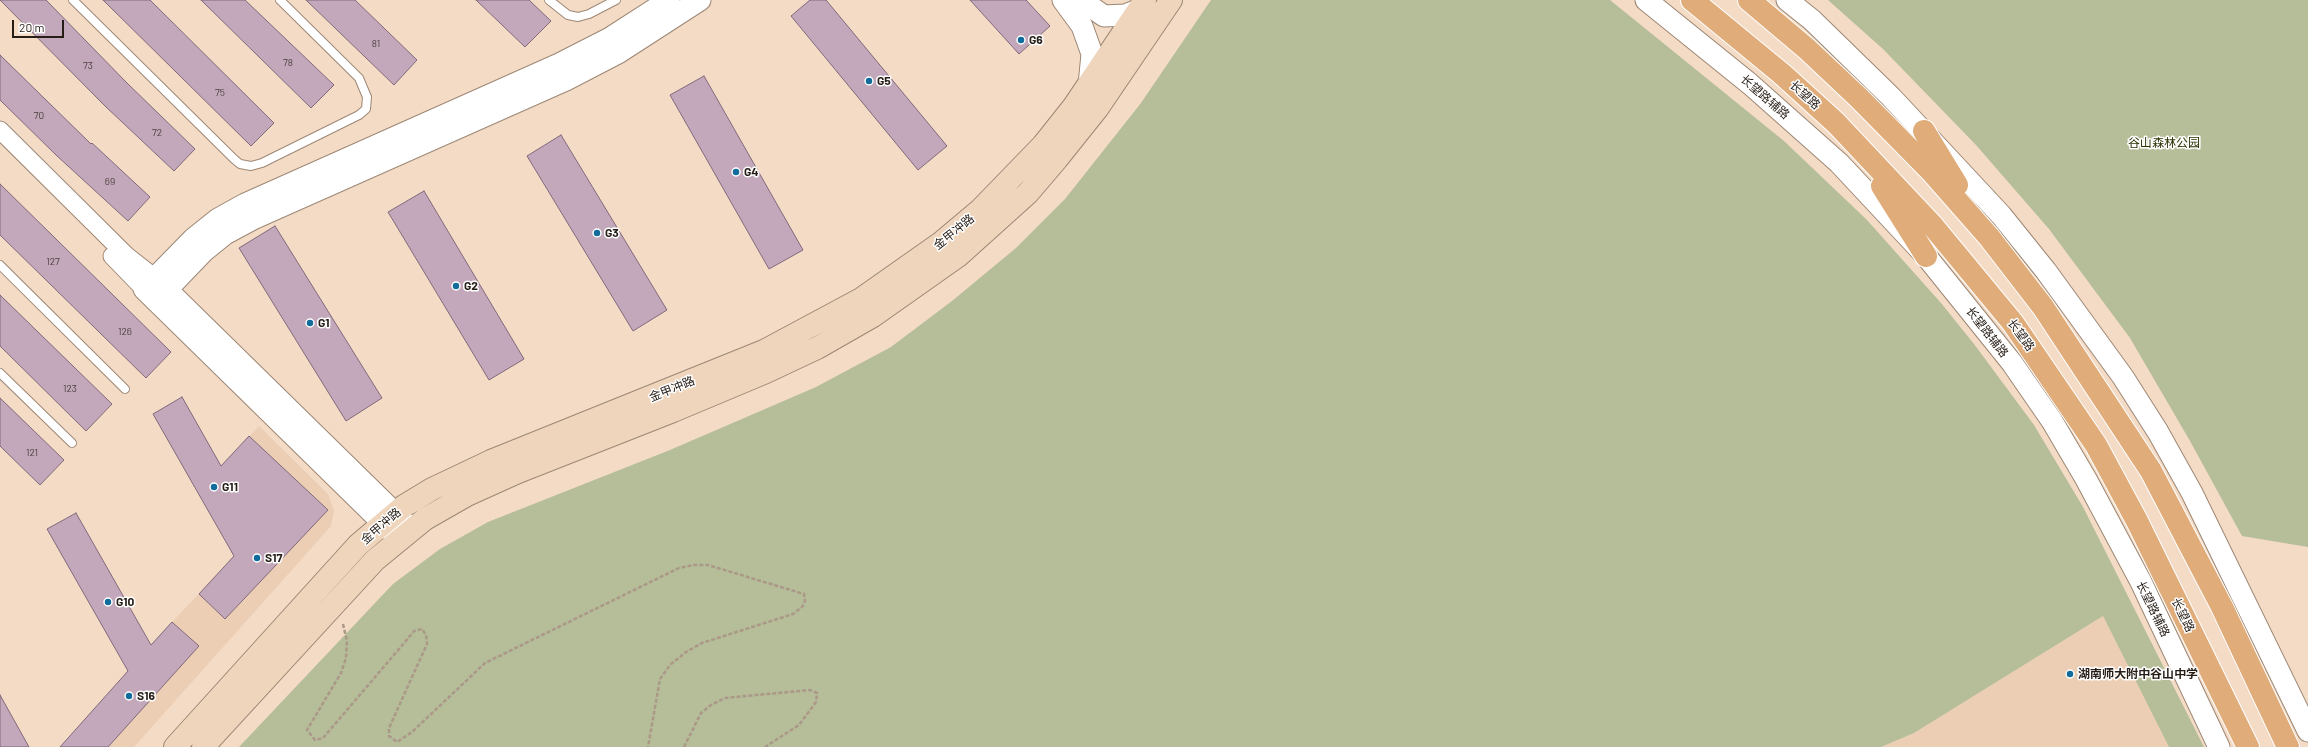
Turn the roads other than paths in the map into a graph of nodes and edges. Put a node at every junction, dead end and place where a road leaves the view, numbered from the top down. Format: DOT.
graph roads {
  1 [pos="74,0"];
  2 [pos="280,0"];
  3 [pos="549,0"];
  4 [pos="616,0"];
  5 [pos="669,0"];
  6 [pos="700,0"];
  7 [pos="1063,0"];
  8 [pos="1081,0"];
  9 [pos="1171,0"];
  10 [pos="1646,0"];
  11 [pos="1692,0"];
  12 [pos="1749,0"];
  13 [pos="1787,0"];
  14 [pos="1142,5"];
  15 [pos="1089,85"];
  16 [pos="0,130"];
  17 [pos="1924,131"];
  18 [pos="1854,141"];
  19 [pos="0,144"];
  20 [pos="1988,237"];
  21 [pos="1926,256"];
  22 [pos="0,265"];
  23 [pos="155,289"];
  24 [pos="0,372"];
  25 [pos="125,389"];
  26 [pos="72,443"];
  27 [pos="388,518"];
  28 [pos="405,534"];
  29 [pos="2308,731"];
  30 [pos="175,747"];
  31 [pos="203,747"];
  32 [pos="2220,747"];
  33 [pos="2248,747"];
  34 [pos="2288,747"];
  1 -- 2 [label="lane"];
  3 -- 4 [label="lane"];
  5 -- 23 [label="street"];
  6 -- 23 [label="street"];
  7 -- 15 [label="street"];
  8 -- 14 [label="street"];
  9 -- 28 [label="main road, 金甲冲路"];
  10 -- 21 [label="street, 长望路辅路"];
  11 -- 18 [label="main road, 长望路"];
  12 -- 20 [label="main road"];
  13 -- 17 [label="street"];
  14 -- 15 [label="main road, 金甲冲路"];
  15 -- 27 [label="main road, 金甲冲路"];
  16 -- 23 [label="street"];
  17 -- 20 [label="main road"];
  17 -- 29 [label="street"];
  18 -- 21 [label="main road"];
  18 -- 33 [label="main road, 长望路"];
  19 -- 23 [label="street"];
  20 -- 34 [label="main road"];
  21 -- 32 [label="street, 长望路辅路"];
  22 -- 25 [label="lane"];
  23 -- 27 [label="street"];
  24 -- 26 [label="lane"];
  27 -- 28 [label="street"];
  27 -- 30 [label="main road, 金甲冲路"];
  28 -- 31 [label="main road, 金甲冲路"];
}
